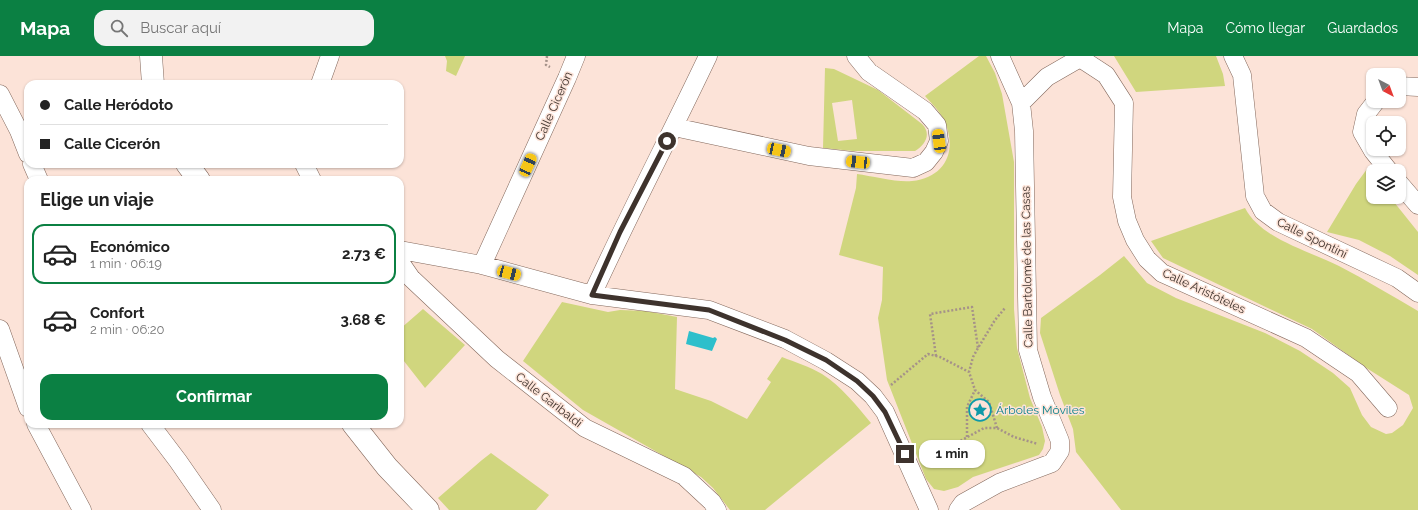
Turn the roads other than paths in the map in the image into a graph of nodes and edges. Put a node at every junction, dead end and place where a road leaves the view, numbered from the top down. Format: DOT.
graph roads {
  1 [pos="151,56"];
  2 [pos="330,56"];
  3 [pos="576,56"];
  4 [pos="708,56"];
  5 [pos="856,56"];
  6 [pos="1000,56"];
  7 [pos="1233,56"];
  8 [pos="1249,56"];
  9 [pos="1080,57"];
  10 [pos="1242,75"];
  11 [pos="153,80"];
  12 [pos="321,80"];
  13 [pos="1406,86"];
  14 [pos="1418,87"];
  15 [pos="0,94"];
  16 [pos="1021,103"];
  17 [pos="1371,108"];
  18 [pos="674,127"];
  19 [pos="24,144"];
  20 [pos="1383,164"];
  21 [pos="1406,190"];
  22 [pos="1418,205"];
  23 [pos="404,251"];
  24 [pos="482,265"];
  25 [pos="404,268"];
  26 [pos="1418,294"];
  27 [pos="592,295"];
  28 [pos="0,329"];
  29 [pos="24,397"];
  30 [pos="1388,408"];
  31 [pos="38,428"];
  32 [pos="153,428"];
  33 [pos="356,428"];
  34 [pos="82,510"];
  35 [pos="212,510"];
  36 [pos="428,510"];
  37 [pos="717,510"];
  38 [pos="930,510"];
  39 [pos="958,510"];
  1 -- 11 [label="street"];
  2 -- 12 [label="street"];
  3 -- 24 [label="street, Calle Cicerón"];
  4 -- 18 [label="street"];
  5 -- 18 [label="street"];
  6 -- 16 [label="street, Calle Bartolomé de las Casas"];
  7 -- 10 [label="street, Calle Spontini"];
  8 -- 10 [label="street"];
  9 -- 16 [label="street"];
  9 -- 30 [label="street, Calle Aristóteles"];
  10 -- 26 [label="street, Calle Spontini"];
  13 -- 14 [label="street"];
  15 -- 19 [label="street"];
  16 -- 39 [label="street, Calle Bartolomé de las Casas"];
  17 -- 20 [label="street"];
  18 -- 27 [label="street"];
  21 -- 22 [label="street"];
  23 -- 24 [label="street"];
  24 -- 27 [label="street"];
  25 -- 37 [label="street, Calle Garibaldi"];
  27 -- 38 [label="street"];
  28 -- 29 [label="street"];
  31 -- 34 [label="street"];
  32 -- 35 [label="street"];
  33 -- 36 [label="street"];
}
